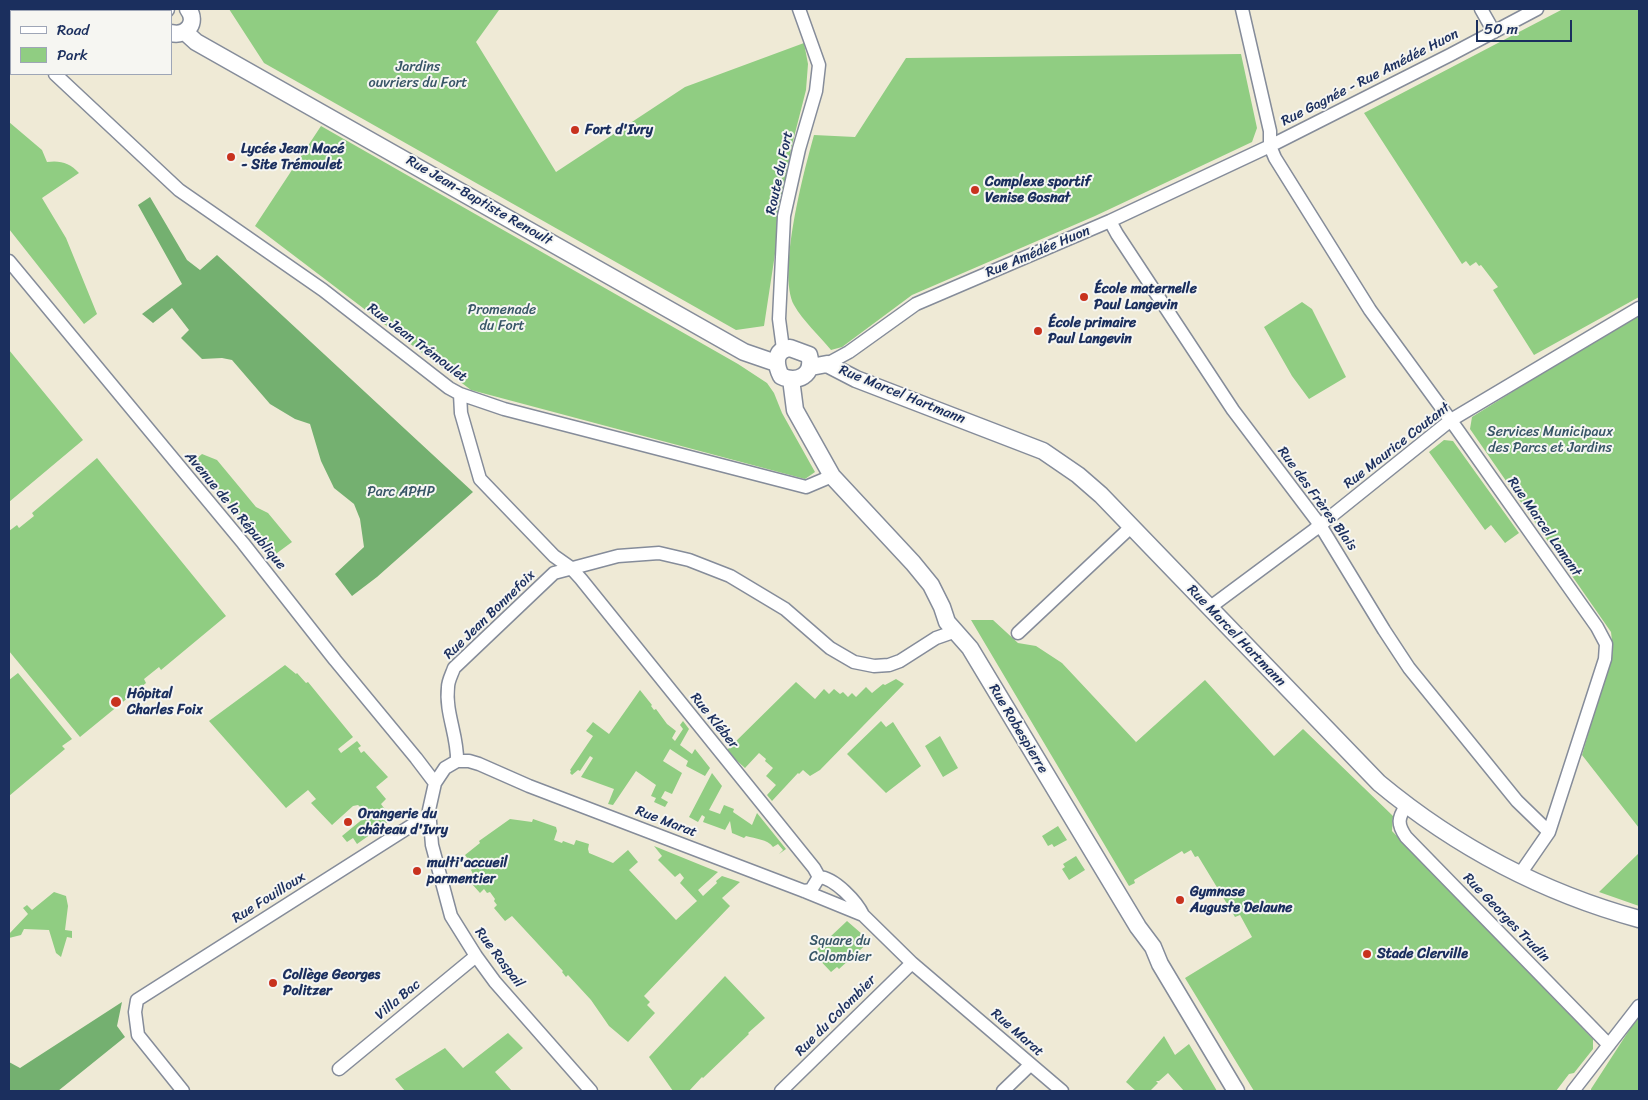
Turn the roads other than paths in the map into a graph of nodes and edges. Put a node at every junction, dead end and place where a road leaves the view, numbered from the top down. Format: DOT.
graph roads {
  1 [pos="188,9"];
  2 [pos="799,9"];
  3 [pos="1242,9"];
  4 [pos="1481,9"];
  5 [pos="1537,9"];
  6 [pos="1494,32"];
  7 [pos="178,33"];
  8 [pos="56,75"];
  9 [pos="1270,146"];
  10 [pos="1110,221"];
  11 [pos="9,261"];
  12 [pos="1639,308"];
  13 [pos="779,356"];
  14 [pos="819,365"];
  15 [pos="791,379"];
  16 [pos="460,394"];
  17 [pos="1451,420"];
  18 [pos="832,476"];
  19 [pos="1320,524"];
  20 [pos="1132,526"];
  21 [pos="571,568"];
  22 [pos="1209,608"];
  23 [pos="956,631"];
  24 [pos="1018,633"];
  25 [pos="457,761"];
  26 [pos="434,782"];
  27 [pos="1406,806"];
  28 [pos="429,819"];
  29 [pos="1549,832"];
  30 [pos="1520,874"];
  31 [pos="819,877"];
  32 [pos="804,891"];
  33 [pos="864,915"];
  34 [pos="1639,919"];
  35 [pos="476,956"];
  36 [pos="912,963"];
  37 [pos="1639,1006"];
  38 [pos="1609,1045"];
  39 [pos="1030,1065"];
  40 [pos="339,1069"];
  41 [pos="183,1091"];
  42 [pos="591,1091"];
  43 [pos="781,1091"];
  44 [pos="1003,1091"];
  45 [pos="1062,1091"];
  46 [pos="1236,1091"];
  47 [pos="1573,1091"];
  1 -- 7 [label="main road"];
  2 -- 13 [label="street, Route du Fort"];
  3 -- 9 [label="street"];
  4 -- 6 [label="street"];
  5 -- 6 [label="street, Rue Gagnée - Rue Amédée Huon"];
  6 -- 9 [label="street, Rue Gagnée - Rue Amédée Huon"];
  7 -- 13 [label="main road, Rue Jean-Baptiste Renoult"];
  8 -- 16 [label="street, Rue Jean Trémoulet"];
  9 -- 10 [label="street, Rue Amédée Huon"];
  9 -- 17 [label="street, Rue Marcel Lamant"];
  10 -- 14 [label="street, Rue Amédée Huon"];
  10 -- 19 [label="street, Rue des Frères Blais"];
  11 -- 26 [label="street, Avenue de la République"];
  12 -- 17 [label="street, Rue Maurice Coutant"];
  13 -- 14 [label="main road, Rue Jean-Baptiste Renoult"];
  13 -- 15 [label="main road"];
  14 -- 15 [label="main road"];
  14 -- 20 [label="main road, Rue Marcel Hartmann"];
  15 -- 18 [label="main road, Rue Robespierre"];
  16 -- 18 [label="street, Rue Jean Trémoulet"];
  16 -- 21 [label="street"];
  17 -- 19 [label="street, Rue Maurice Coutant"];
  17 -- 29 [label="street, Rue Marcel Lamant"];
  18 -- 23 [label="main road, Rue Robespierre"];
  19 -- 22 [label="street, Rue Maurice Coutant"];
  19 -- 29 [label="street, Rue des Frères Blais"];
  20 -- 22 [label="main road, Rue Marcel Hartmann"];
  20 -- 24 [label="street"];
  21 -- 23 [label="street, Rue Jean Bonnefoix"];
  21 -- 25 [label="street, Rue Jean Bonnefoix"];
  21 -- 31 [label="street, Rue Kléber"];
  22 -- 27 [label="main road, Rue Marcel Hartmann"];
  23 -- 46 [label="main road, Rue Robespierre"];
  25 -- 26 [label="street"];
  25 -- 32 [label="street, Rue Marat"];
  26 -- 28 [label="street, Rue Raspail"];
  27 -- 30 [label="main road, Rue Marcel Hartmann"];
  27 -- 38 [label="street, Rue Georges Trudin"];
  28 -- 35 [label="street, Rue Raspail"];
  28 -- 41 [label="street, Rue Fouilloux"];
  29 -- 30 [label="street, Rue Marcel Lamant"];
  30 -- 34 [label="main road, Rue Marcel Hartmann"];
  31 -- 32 [label="street"];
  31 -- 33 [label="street, Rue Marat"];
  32 -- 33 [label="street, Rue Marat"];
  33 -- 36 [label="street, Rue Marat"];
  35 -- 40 [label="street, Villa Bac"];
  35 -- 42 [label="street, Rue Raspail"];
  36 -- 39 [label="street, Rue Marat"];
  36 -- 43 [label="street, Rue du Colombier"];
  37 -- 38 [label="street"];
  38 -- 47 [label="street"];
  39 -- 44 [label="street"];
  39 -- 45 [label="street, Rue Marat"];
}
